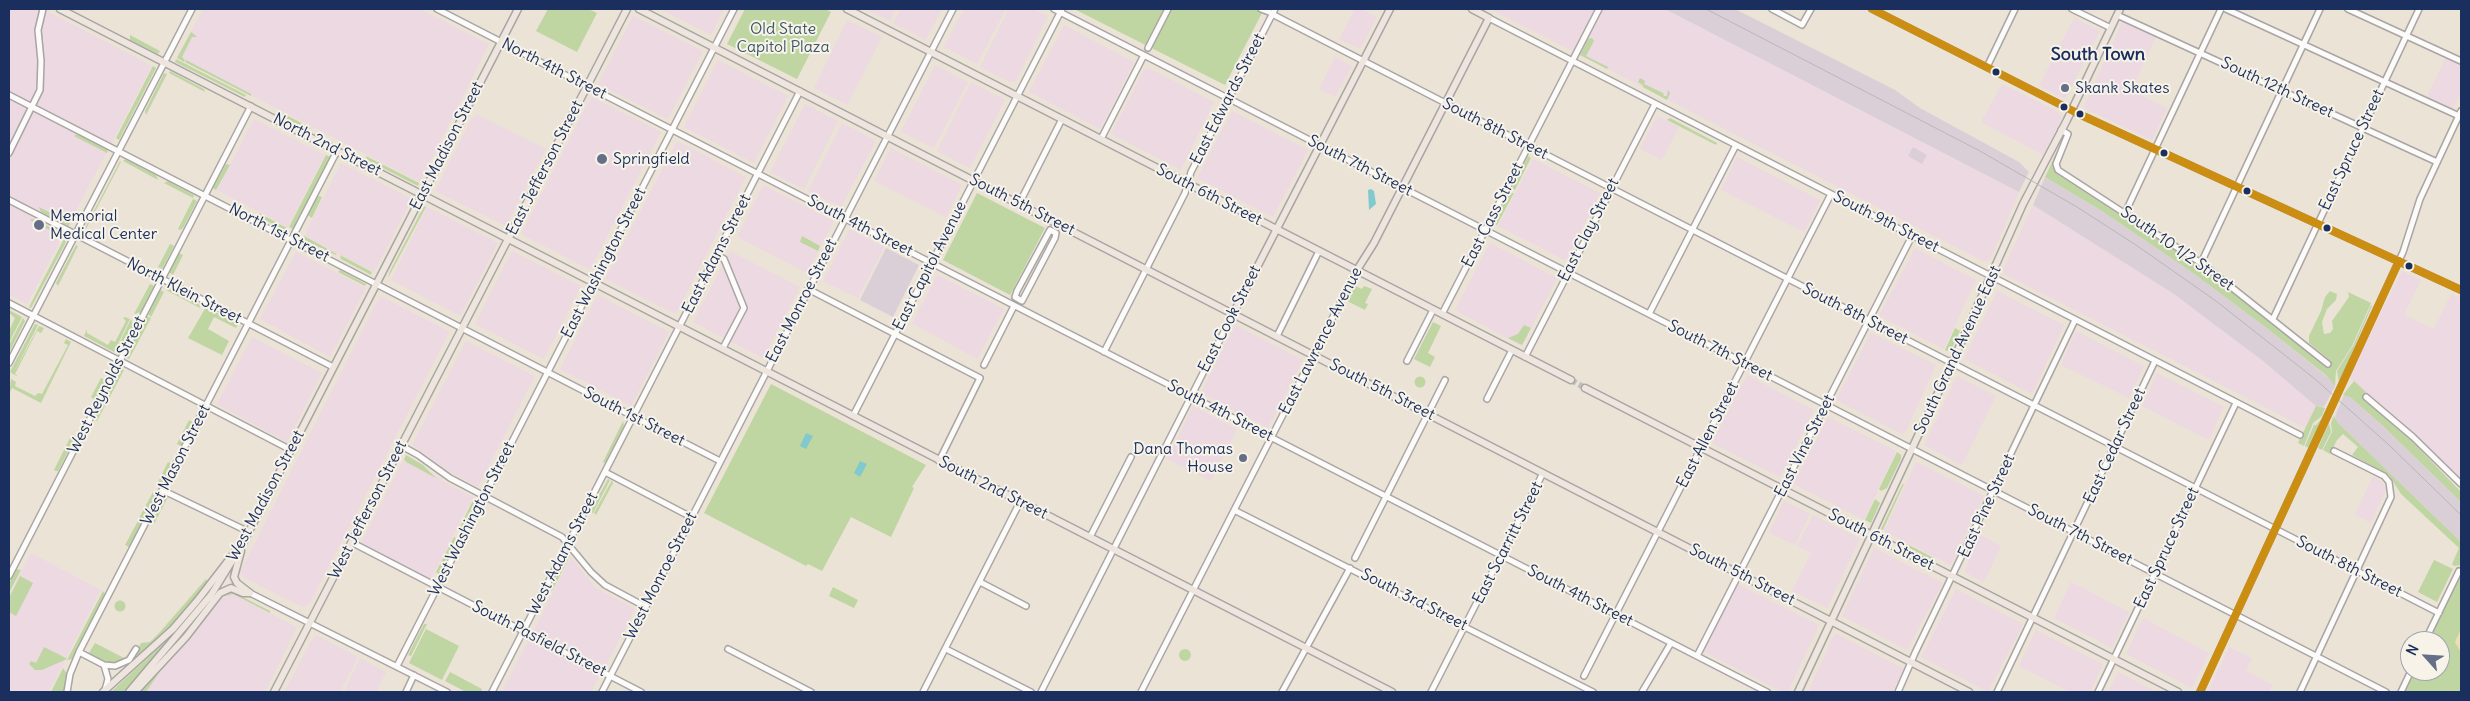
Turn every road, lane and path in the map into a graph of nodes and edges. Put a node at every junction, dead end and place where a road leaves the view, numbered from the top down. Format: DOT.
graph roads {
  1 [pos="43,9"];
  2 [pos="60,9"];
  3 [pos="192,9"];
  4 [pos="437,9"];
  5 [pos="518,9"];
  6 [pos="627,9"];
  7 [pos="639,9"];
  8 [pos="734,9"];
  9 [pos="847,9"];
  10 [pos="953,9"];
  11 [pos="1054,9"];
  12 [pos="1168,9"];
  13 [pos="1261,9"];
  14 [pos="1390,9"];
  15 [pos="1472,9"];
  16 [pos="1599,9"];
  17 [pos="1772,9"];
  18 [pos="1811,9"];
  19 [pos="1872,9"];
  20 [pos="2016,9"];
  21 [pos="2072,9"];
  22 [pos="2221,9"];
  23 [pos="2226,9"];
  24 [pos="2320,9"];
  25 [pos="2348,9"];
  26 [pos="2419,9"];
  27 [pos="1061,10"];
  28 [pos="1272,12"];
  29 [pos="2119,12"];
  30 [pos="1489,18"];
  31 [pos="2111,28"];
  32 [pos="2406,35"];
  33 [pos="501,42"];
  34 [pos="2303,44"];
  35 [pos="715,48"];
  36 [pos="1148,48"];
  37 [pos="931,52"];
  38 [pos="2200,53"];
  39 [pos="1144,55"];
  40 [pos="1362,61"];
  41 [pos="1572,61"];
  42 [pos="2461,61"];
  43 [pos="165,62"];
  44 [pos="1987,68"];
  45 [pos="2384,82"];
  46 [pos="587,86"];
  47 [pos="2282,90"];
  48 [pos="800,91"];
  49 [pos="9,95"];
  50 [pos="1017,96"];
  51 [pos="1229,98"];
  52 [pos="1445,103"];
  53 [pos="1655,104"];
  54 [pos="33,106"];
  55 [pos="251,106"];
  56 [pos="2072,110"];
  57 [pos="2460,114"];
  58 [pos="1062,119"];
  59 [pos="2363,128"];
  60 [pos="672,130"];
  61 [pos="2061,130"];
  62 [pos="887,136"];
  63 [pos="1101,139"];
  64 [pos="1319,145"];
  65 [pos="1736,145"];
  66 [pos="1529,146"];
  67 [pos="2155,149"];
  68 [pos="120,150"];
  69 [pos="337,151"];
  70 [pos="9,153"];
  71 [pos="2437,162"];
  72 [pos="758,174"];
  73 [pos="974,180"];
  74 [pos="1187,184"];
  75 [pos="1402,187"];
  76 [pos="2237,187"];
  77 [pos="1611,188"];
  78 [pos="205,194"];
  79 [pos="422,194"];
  80 [pos="1831,194"];
  81 [pos="9,200"];
  82 [pos="1019,204"];
  83 [pos="2126,213"];
  84 [pos="845,219"];
  85 [pos="2318,224"];
  86 [pos="1276,229"];
  87 [pos="1486,230"];
  88 [pos="1692,230"];
  89 [pos="76,235"];
  90 [pos="1912,236"];
  91 [pos="509,238"];
  92 [pos="292,240"];
  93 [pos="1319,251"];
  94 [pos="717,255"];
  95 [pos="2399,261"];
  96 [pos="931,263"];
  97 [pos="2201,263"];
  98 [pos="1146,269"];
  99 [pos="1357,270"];
  100 [pos="1568,272"];
  101 [pos="1992,277"];
  102 [pos="161,279"];
  103 [pos="1787,279"];
  104 [pos="594,282"];
  105 [pos="377,284"];
  106 [pos="808,289"];
  107 [pos="2461,290"];
  108 [pos="1015,297"];
  109 [pos="9,303"];
  110 [pos="1014,306"];
  111 [pos="1433,310"];
  112 [pos="1233,314"];
  113 [pos="1442,314"];
  114 [pos="1649,314"];
  115 [pos="33,316"];
  116 [pos="2273,319"];
  117 [pos="1869,320"];
  118 [pos="2075,320"];
  119 [pos="248,324"];
  120 [pos="680,326"];
  121 [pos="463,328"];
  122 [pos="894,335"];
  123 [pos="1276,336"];
  124 [pos="723,348"];
  125 [pos="1512,350"];
  126 [pos="1104,352"];
  127 [pos="1314,355"];
  128 [pos="1525,357"];
  129 [pos="119,361"];
  130 [pos="1408,361"];
  131 [pos="2155,361"];
  132 [pos="1744,363"];
  133 [pos="9,364"];
  134 [pos="1952,364"];
  135 [pos="2328,364"];
  136 [pos="984,365"];
  137 [pos="333,367"];
  138 [pos="767,371"];
  139 [pos="548,372"];
  140 [pos="1445,380"];
  141 [pos="1570,380"];
  142 [pos="1585,388"];
  143 [pos="1192,397"];
  144 [pos="2366,398"];
  145 [pos="1487,399"];
  146 [pos="2236,403"];
  147 [pos="1826,405"];
  148 [pos="206,406"];
  149 [pos="2034,406"];
  150 [pos="1428,414"];
  151 [pos="853,416"];
  152 [pos="634,417"];
  153 [pos="2300,435"];
  154 [pos="1272,438"];
  155 [pos="400,445"];
  156 [pos="2114,446"];
  157 [pos="1701,447"];
  158 [pos="1912,449"];
  159 [pos="291,450"];
  160 [pos="2334,451"];
  161 [pos="1130,457"];
  162 [pos="939,460"];
  163 [pos="720,461"];
  164 [pos="605,472"];
  165 [pos="1543,473"];
  166 [pos="2461,484"];
  167 [pos="2195,488"];
  168 [pos="1782,489"];
  169 [pos="162,490"];
  170 [pos="1993,491"];
  171 [pos="484,496"];
  172 [pos="1386,497"];
  173 [pos="1020,502"];
  174 [pos="1234,510"];
  175 [pos="692,517"];
  176 [pos="2276,530"];
  177 [pos="249,532"];
  178 [pos="1658,532"];
  179 [pos="2074,532"];
  180 [pos="1872,535"];
  181 [pos="1090,537"];
  182 [pos="351,542"];
  183 [pos="569,543"];
  184 [pos="242,545"];
  185 [pos="1114,549"];
  186 [pos="1501,556"];
  187 [pos="1355,558"];
  188 [pos="1350,568"];
  189 [pos="2357,571"];
  190 [pos="2459,571"];
  191 [pos="1739,574"];
  192 [pos="2155,574"];
  193 [pos="9,576"];
  194 [pos="1953,577"];
  195 [pos="980,582"];
  196 [pos="437,587"];
  197 [pos="1194,589"];
  198 [pos="250,593"];
  199 [pos="1026,606"];
  200 [pos="646,607"];
  201 [pos="2438,613"];
  202 [pos="1616,615"];
  203 [pos="2236,616"];
  204 [pos="2034,618"];
  205 [pos="1831,621"];
  206 [pos="311,622"];
  207 [pos="1465,626"];
  208 [pos="2430,631"];
  209 [pos="523,632"];
  210 [pos="1671,643"];
  211 [pos="1307,648"];
  212 [pos="136,649"];
  213 [pos="728,649"];
  214 [pos="946,649"];
  215 [pos="79,652"];
  216 [pos="1697,656"];
  217 [pos="2317,657"];
  218 [pos="2114,660"];
  219 [pos="1911,663"];
  220 [pos="104,665"];
  221 [pos="396,666"];
  222 [pos="414,675"];
  223 [pos="610,676"];
  224 [pos="1584,676"];
  225 [pos="1579,685"];
  226 [pos="104,691"];
  227 [pos="67,692"];
  228 [pos="129,692"];
  229 [pos="135,692"];
  230 [pos="274,692"];
  231 [pos="406,692"];
  232 [pos="447,692"];
  233 [pos="492,692"];
  234 [pos="602,692"];
  235 [pos="641,692"];
  236 [pos="812,692"];
  237 [pos="923,692"];
  238 [pos="1031,692"];
  239 [pos="1041,692"];
  240 [pos="1141,692"];
  241 [pos="1282,692"];
  242 [pos="1392,692"];
  243 [pos="1431,692"];
  244 [pos="1576,692"];
  245 [pos="1593,692"];
  246 [pos="1642,692"];
  247 [pos="1767,692"];
  248 [pos="1798,692"];
  249 [pos="1898,692"];
  250 [pos="1969,692"];
  251 [pos="1997,692"];
  252 [pos="2098,692"];
  253 [pos="2178,692"];
  254 [pos="2200,692"];
  255 [pos="2300,692"];
  256 [pos="2386,692"];
  1 -- 54 [label="street"];
  2 -- 43 [label="main road, North 2nd Street"];
  3 -- 43 [label="street"];
  4 -- 33 [label="street, North 4th Street"];
  5 -- 33 [label="main road, East Madison Street"];
  6 -- 46 [label="main road, East Jefferson Street"];
  7 -- 35 [label="main road, South 5th Street"];
  8 -- 35 [label="street, East Washington Street"];
  9 -- 37 [label="main road, South 6th Street"];
  10 -- 37 [label="street, East Monroe Street"];
  11 -- 27 [label="street, South 7th Street"];
  12 -- 36 [label="street"];
  13 -- 28 [label="street, South 8th Street"];
  14 -- 40 [label="main road, East Cook Street"];
  15 -- 30 [label="main road, South 9th Street"];
  16 -- 41 [label="street, East Cass Street"];
  17 -- 18 [label="street"];
  19 -- 44 [label="street"];
  20 -- 44 [label="street"];
  21 -- 31 [label="street"];
  22 -- 38 [label="street"];
  23 -- 34 [label="street"];
  24 -- 34 [label="street"];
  25 -- 32 [label="street"];
  26 -- 32 [label="street, East Spruce Street"];
  27 -- 39 [label="street, South 7th Street"];
  27 -- 50 [label="street, East Capitol Avenue"];
  28 -- 40 [label="street, South 8th Street"];
  28 -- 51 [label="street, East Edwards Street"];
  29 -- 31 [label="main road, South Grand Avenue East"];
  29 -- 38 [label="street, South 12th Street"];
  30 -- 41 [label="street, South 9th Street"];
  30 -- 52 [label="main road, East Lawrence Avenue"];
  31 -- 56 [label="main road, South Grand Avenue East"];
  32 -- 42 [label="street"];
  32 -- 45 [label="street, East Spruce Street"];
  33 -- 46 [label="street, North 4th Street"];
  33 -- 79 [label="main road, East Madison Street"];
  34 -- 45 [label="street"];
  34 -- 47 [label="street"];
  35 -- 48 [label="main road, South 5th Street"];
  35 -- 60 [label="street, East Washington Street"];
  37 -- 50 [label="main road, South 6th Street"];
  37 -- 62 [label="street, East Monroe Street"];
  38 -- 47 [label="street, South 12th Street"];
  38 -- 67 [label="street"];
  39 -- 51 [label="street, South 7th Street"];
  39 -- 63 [label="street"];
  40 -- 52 [label="street, South 8th Street"];
  40 -- 64 [label="main road, East Cook Street"];
  41 -- 53 [label="street, South 9th Street"];
  41 -- 66 [label="street, East Cass Street"];
  43 -- 55 [label="main road, North 2nd Street"];
  43 -- 68 [label="street"];
  44 -- 56 [label="street"];
  45 -- 57 [label="street"];
  45 -- 59 [label="street, East Spruce Street"];
  46 -- 60 [label="street, North 4th Street"];
  46 -- 91 [label="main road, East Jefferson Street"];
  47 -- 59 [label="street, South 12th Street"];
  47 -- 76 [label="street"];
  48 -- 62 [label="main road, South 5th Street"];
  48 -- 72 [label="street, East Adams Street"];
  49 -- 54 [label="street, North 1st Street"];
  50 -- 58 [label="main road, South 6th Street"];
  50 -- 73 [label="street, East Capitol Avenue"];
  51 -- 64 [label="street, South 7th Street"];
  51 -- 74 [label="street, East Edwards Street"];
  52 -- 66 [label="street, South 8th Street"];
  52 -- 75 [label="main road, East Lawrence Avenue"];
  53 -- 65 [label="street, South 9th Street"];
  53 -- 77 [label="street, East Clay Street"];
  54 -- 68 [label="street, North 1st Street"];
  54 -- 70 [label="street"];
  55 -- 69 [label="main road, North 2nd Street"];
  55 -- 78 [label="street, West Reynolds Street"];
  56 -- 61 [label="main road, South Grand Avenue East"];
  56 -- 67 [label="street"];
  57 -- 71 [label="street"];
  58 -- 63 [label="main road, South 6th Street"];
  58 -- 82 [label="street"];
  59 -- 71 [label="street, South 12th Street"];
  59 -- 85 [label="street, East Spruce Street"];
  60 -- 72 [label="street, South 4th Street"];
  60 -- 104 [label="street, East Washington Street"];
  61 -- 83 [label="street, South 10 1/2 Street"];
  61 -- 101 [label="main road, South Grand Avenue East"];
  62 -- 73 [label="main road, South 5th Street"];
  62 -- 84 [label="street, East Monroe Street"];
  63 -- 74 [label="main road, South 6th Street"];
  64 -- 75 [label="street, South 7th Street"];
  64 -- 86 [label="main road, East Cook Street"];
  65 -- 80 [label="street, South 9th Street"];
  65 -- 88 [label="street"];
  66 -- 77 [label="street, South 8th Street"];
  66 -- 87 [label="street, East Cass Street"];
  67 -- 76 [label="street"];
  67 -- 83 [label="street"];
  68 -- 78 [label="street, North 1st Street"];
  68 -- 89 [label="street"];
  69 -- 79 [label="main road, North 2nd Street"];
  69 -- 92 [label="street, West Mason Street"];
  71 -- 95 [label="street"];
  72 -- 84 [label="street, South 4th Street"];
  72 -- 94 [label="street, East Adams Street"];
  73 -- 82 [label="main road, South 5th Street"];
  73 -- 96 [label="street, East Capitol Avenue"];
  74 -- 86 [label="main road, South 6th Street"];
  74 -- 98 [label="street, East Edwards Street"];
  75 -- 87 [label="street, South 7th Street"];
  75 -- 99 [label="main road, East Lawrence Avenue"];
  76 -- 85 [label="street"];
  76 -- 97 [label="street"];
  77 -- 88 [label="street, South 8th Street"];
  77 -- 100 [label="street, East Clay Street"];
  78 -- 92 [label="street, North 1st Street"];
  78 -- 102 [label="street, West Reynolds Street"];
  79 -- 91 [label="main road, North 2nd Street"];
  79 -- 105 [label="main road, East Madison Street"];
  80 -- 90 [label="street, South 9th Street"];
  80 -- 103 [label="street, East Allen Street"];
  81 -- 89 [label="street, North Klein Street"];
  82 -- 98 [label="main road, South 5th Street"];
  83 -- 97 [label="street, South 10 1/2 Street"];
  84 -- 96 [label="street, South 4th Street"];
  84 -- 106 [label="street, East Monroe Street"];
  85 -- 95 [label="street"];
  85 -- 116 [label="street, East Spruce Street"];
  86 -- 93 [label="main road, South 6th Street"];
  86 -- 112 [label="main road, East Cook Street"];
  87 -- 100 [label="street, South 7th Street"];
  87 -- 113 [label="street, East Cass Street"];
  88 -- 103 [label="street, South 8th Street"];
  88 -- 114 [label="street"];
  89 -- 102 [label="street, North Klein Street"];
  89 -- 115 [label="street"];
  90 -- 101 [label="street, South 9th Street"];
  90 -- 117 [label="street, East Vine Street"];
  91 -- 104 [label="main road, North 2nd Street"];
  91 -- 121 [label="main road, East Jefferson Street"];
  92 -- 105 [label="street, North 1st Street"];
  92 -- 119 [label="street, West Mason Street"];
  93 -- 99 [label="main road, South 6th Street"];
  93 -- 123 [label="street"];
  94 -- 120 [label="street, East Adams Street"];
  94 -- 124 [label="street"];
  95 -- 107 [label="street"];
  95 -- 176 [label="street"];
  96 -- 110 [label="street, South 4th Street"];
  96 -- 122 [label="street, East Capitol Avenue"];
  97 -- 116 [label="street, South 10 1/2 Street"];
  98 -- 112 [label="main road, South 5th Street"];
  98 -- 126 [label="street, East Edwards Street"];
  99 -- 111 [label="main road, South 6th Street"];
  99 -- 127 [label="street, East Lawrence Avenue"];
  100 -- 114 [label="street, South 7th Street"];
  100 -- 128 [label="street, East Clay Street"];
  101 -- 118 [label="street, South 9th Street"];
  101 -- 134 [label="main road, South Grand Avenue East"];
  102 -- 119 [label="street, North Klein Street"];
  102 -- 129 [label="street, West Reynolds Street"];
  103 -- 117 [label="street, South 8th Street"];
  103 -- 132 [label="street, East Allen Street"];
  104 -- 120 [label="main road, South 2nd Street"];
  104 -- 139 [label="street, East Washington Street"];
  105 -- 121 [label="street, North 1st Street"];
  105 -- 137 [label="main road, West Madison Street"];
  106 -- 122 [label="street"];
  106 -- 138 [label="street, East Monroe Street"];
  108 -- 108 [label="street"];
  109 -- 115 [label="street"];
  110 -- 126 [label="street, South 4th Street"];
  110 -- 136 [label="street"];
  111 -- 113 [label="main road, South 6th Street"];
  111 -- 130 [label="street"];
  112 -- 123 [label="main road, South 5th Street"];
  112 -- 143 [label="street, East Cook Street"];
  113 -- 125 [label="main road, South 6th Street"];
  114 -- 132 [label="street, South 7th Street"];
  115 -- 129 [label="street"];
  115 -- 133 [label="street"];
  116 -- 135 [label="street, South 10 1/2 Street"];
  117 -- 134 [label="street, South 8th Street"];
  117 -- 147 [label="street, East Vine Street"];
  118 -- 131 [label="street, South 9th Street"];
  118 -- 149 [label="street, East Pine Street"];
  119 -- 137 [label="street, North Klein Street"];
  119 -- 148 [label="street, West Mason Street"];
  120 -- 124 [label="main road, South 2nd Street"];
  120 -- 152 [label="street, East Adams Street"];
  121 -- 139 [label="street, North 1st Street"];
  121 -- 155 [label="main road, West Jefferson Street"];
  122 -- 151 [label="street, East Capitol Avenue"];
  122 -- 162 [label="street"];
  123 -- 127 [label="main road, South 5th Street"];
  124 -- 138 [label="main road, South 2nd Street"];
  125 -- 128 [label="main road, South 6th Street"];
  125 -- 145 [label="street"];
  126 -- 143 [label="street, South 4th Street"];
  127 -- 150 [label="main road, South 5th Street"];
  127 -- 154 [label="street, East Lawrence Avenue"];
  128 -- 141 [label="main road, South 6th Street"];
  129 -- 148 [label="street"];
  129 -- 193 [label="street, West Reynolds Street"];
  131 -- 146 [label="street, South 9th Street"];
  131 -- 156 [label="street, East Cedar Street"];
  132 -- 147 [label="street, South 7th Street"];
  132 -- 157 [label="street, East Allen Street"];
  134 -- 149 [label="street, South 8th Street"];
  134 -- 158 [label="main road, South Grand Avenue East"];
  137 -- 159 [label="main road, West Madison Street"];
  138 -- 151 [label="main road, South 2nd Street"];
  138 -- 163 [label="street, East Monroe Street"];
  139 -- 152 [label="street, South 1st Street"];
  139 -- 171 [label="street, West Washington Street"];
  140 -- 150 [label="street"];
  142 -- 157 [label="main road, South 6th Street"];
  143 -- 154 [label="street, South 4th Street"];
  143 -- 185 [label="street, East Cook Street"];
  144 -- 166 [label="street"];
  146 -- 153 [label="street, South 9th Street"];
  146 -- 167 [label="street, East Spruce Street"];
  147 -- 158 [label="street, South 7th Street"];
  147 -- 168 [label="street, East Vine Street"];
  148 -- 159 [label="street"];
  148 -- 169 [label="street, West Mason Street"];
  149 -- 156 [label="street, South 8th Street"];
  149 -- 170 [label="street, East Pine Street"];
  150 -- 165 [label="main road, South 5th Street"];
  150 -- 172 [label="street"];
  151 -- 162 [label="main road, South 2nd Street"];
  152 -- 163 [label="street, South 1st Street"];
  152 -- 164 [label="street, West Adams Street"];
  154 -- 172 [label="street, South 4th Street"];
  154 -- 174 [label="street, East Lawrence Avenue"];
  155 -- 171 [label="street"];
  155 -- 182 [label="main road, West Jefferson Street"];
  156 -- 167 [label="street, South 8th Street"];
  156 -- 179 [label="street, East Cedar Street"];
  157 -- 168 [label="main road, South 6th Street"];
  157 -- 178 [label="street, East Allen Street"];
  158 -- 170 [label="street, South 7th Street"];
  158 -- 180 [label="main road, South Grand Avenue East"];
  159 -- 177 [label="main road, West Madison Street"];
  160 -- 189 [label="street"];
  161 -- 181 [label="street"];
  162 -- 173 [label="main road, South 2nd Street"];
  163 -- 175 [label="street, West Monroe Street"];
  164 -- 175 [label="street"];
  164 -- 183 [label="street, West Adams Street"];
  165 -- 178 [label="main road, South 5th Street"];
  165 -- 186 [label="street, East Scarritt Street"];
  167 -- 176 [label="street, South 8th Street"];
  167 -- 192 [label="street, East Spruce Street"];
  168 -- 180 [label="main road, South 6th Street"];
  168 -- 191 [label="street, East Vine Street"];
  169 -- 177 [label="street"];
  169 -- 215 [label="street, West Mason Street"];
  170 -- 179 [label="street, South 7th Street"];
  170 -- 194 [label="street, East Pine Street"];
  171 -- 183 [label="street"];
  171 -- 196 [label="street, West Washington Street"];
  172 -- 186 [label="street, South 4th Street"];
  172 -- 187 [label="street"];
  173 -- 181 [label="main road, South 2nd Street"];
  173 -- 195 [label="street"];
  174 -- 188 [label="street, South 3rd Street"];
  174 -- 197 [label="street, East Lawrence Avenue"];
  175 -- 200 [label="street, West Monroe Street"];
  176 -- 189 [label="street, South 8th Street"];
  176 -- 203 [label="street"];
  177 -- 184 [label="main road, West Madison Street"];
  178 -- 191 [label="main road, South 5th Street"];
  178 -- 202 [label="street, East Allen Street"];
  179 -- 192 [label="street, South 7th Street"];
  179 -- 204 [label="street, East Cedar Street"];
  180 -- 194 [label="main road, South 6th Street"];
  180 -- 205 [label="main road, South Grand Avenue East"];
  181 -- 185 [label="main road, South 2nd Street"];
  182 -- 196 [label="street, South Pasfield Street"];
  182 -- 206 [label="main road, West Jefferson Street"];
  183 -- 200 [label="street"];
  183 -- 209 [label="street, West Adams Street"];
  184 -- 198 [label="main road"];
  184 -- 226 [label="main road"];
  184 -- 228 [label="main road, West Madison Street"];
  185 -- 197 [label="main road, South 2nd Street"];
  185 -- 239 [label="street, East Cook Street"];
  186 -- 202 [label="street, South 4th Street"];
  186 -- 207 [label="street, East Scarritt Street"];
  188 -- 207 [label="street, South 3rd Street"];
  188 -- 211 [label="street"];
  189 -- 201 [label="street, South 8th Street"];
  189 -- 217 [label="street"];
  190 -- 201 [label="street"];
  191 -- 205 [label="main road, South 5th Street"];
  191 -- 216 [label="street, East Vine Street"];
  192 -- 203 [label="street, South 7th Street"];
  192 -- 218 [label="street, East Spruce Street"];
  194 -- 204 [label="main road, South 6th Street"];
  194 -- 219 [label="street, East Pine Street"];
  195 -- 199 [label="street"];
  195 -- 214 [label="street"];
  196 -- 209 [label="street, South Pasfield Street"];
  196 -- 221 [label="street, West Washington Street"];
  197 -- 211 [label="main road, South 2nd Street"];
  197 -- 240 [label="street, East Lawrence Avenue"];
  198 -- 206 [label="street"];
  198 -- 229 [label="main road"];
  200 -- 223 [label="street, West Monroe Street"];
  201 -- 208 [label="street"];
  202 -- 210 [label="street, South 4th Street"];
  202 -- 224 [label="street, East Allen Street"];
  203 -- 217 [label="street, South 7th Street"];
  203 -- 254 [label="street"];
  204 -- 218 [label="main road, South 6th Street"];
  204 -- 251 [label="street, East Cedar Street"];
  205 -- 219 [label="main road, South 5th Street"];
  205 -- 248 [label="main road, South Grand Avenue East"];
  206 -- 221 [label="street"];
  206 -- 230 [label="main road, West Jefferson Street"];
  207 -- 225 [label="street, South 3rd Street"];
  207 -- 243 [label="street, East Scarritt Street"];
  209 -- 223 [label="street, South Pasfield Street"];
  209 -- 233 [label="street, West Adams Street"];
  210 -- 216 [label="street, South 4th Street"];
  210 -- 246 [label="street"];
  211 -- 241 [label="street"];
  211 -- 242 [label="main road, South 2nd Street"];
  212 -- 220 [label="street"];
  213 -- 236 [label="street"];
  214 -- 237 [label="street"];
  214 -- 238 [label="street"];
  215 -- 220 [label="street"];
  215 -- 227 [label="street, West Mason Street"];
  216 -- 247 [label="street, South 4th Street"];
  217 -- 255 [label="street"];
  217 -- 256 [label="street, South 7th Street"];
  218 -- 252 [label="street, East Spruce Street"];
  218 -- 253 [label="main road, South 6th Street"];
  219 -- 249 [label="street, East Pine Street"];
  219 -- 250 [label="main road, South 5th Street"];
  220 -- 226 [label="street"];
  221 -- 222 [label="street"];
  222 -- 231 [label="street"];
  222 -- 232 [label="street"];
  223 -- 234 [label="street, West Monroe Street"];
  223 -- 235 [label="street, South Pasfield Street"];
  225 -- 244 [label="street"];
  225 -- 245 [label="street, South 3rd Street"];
}
